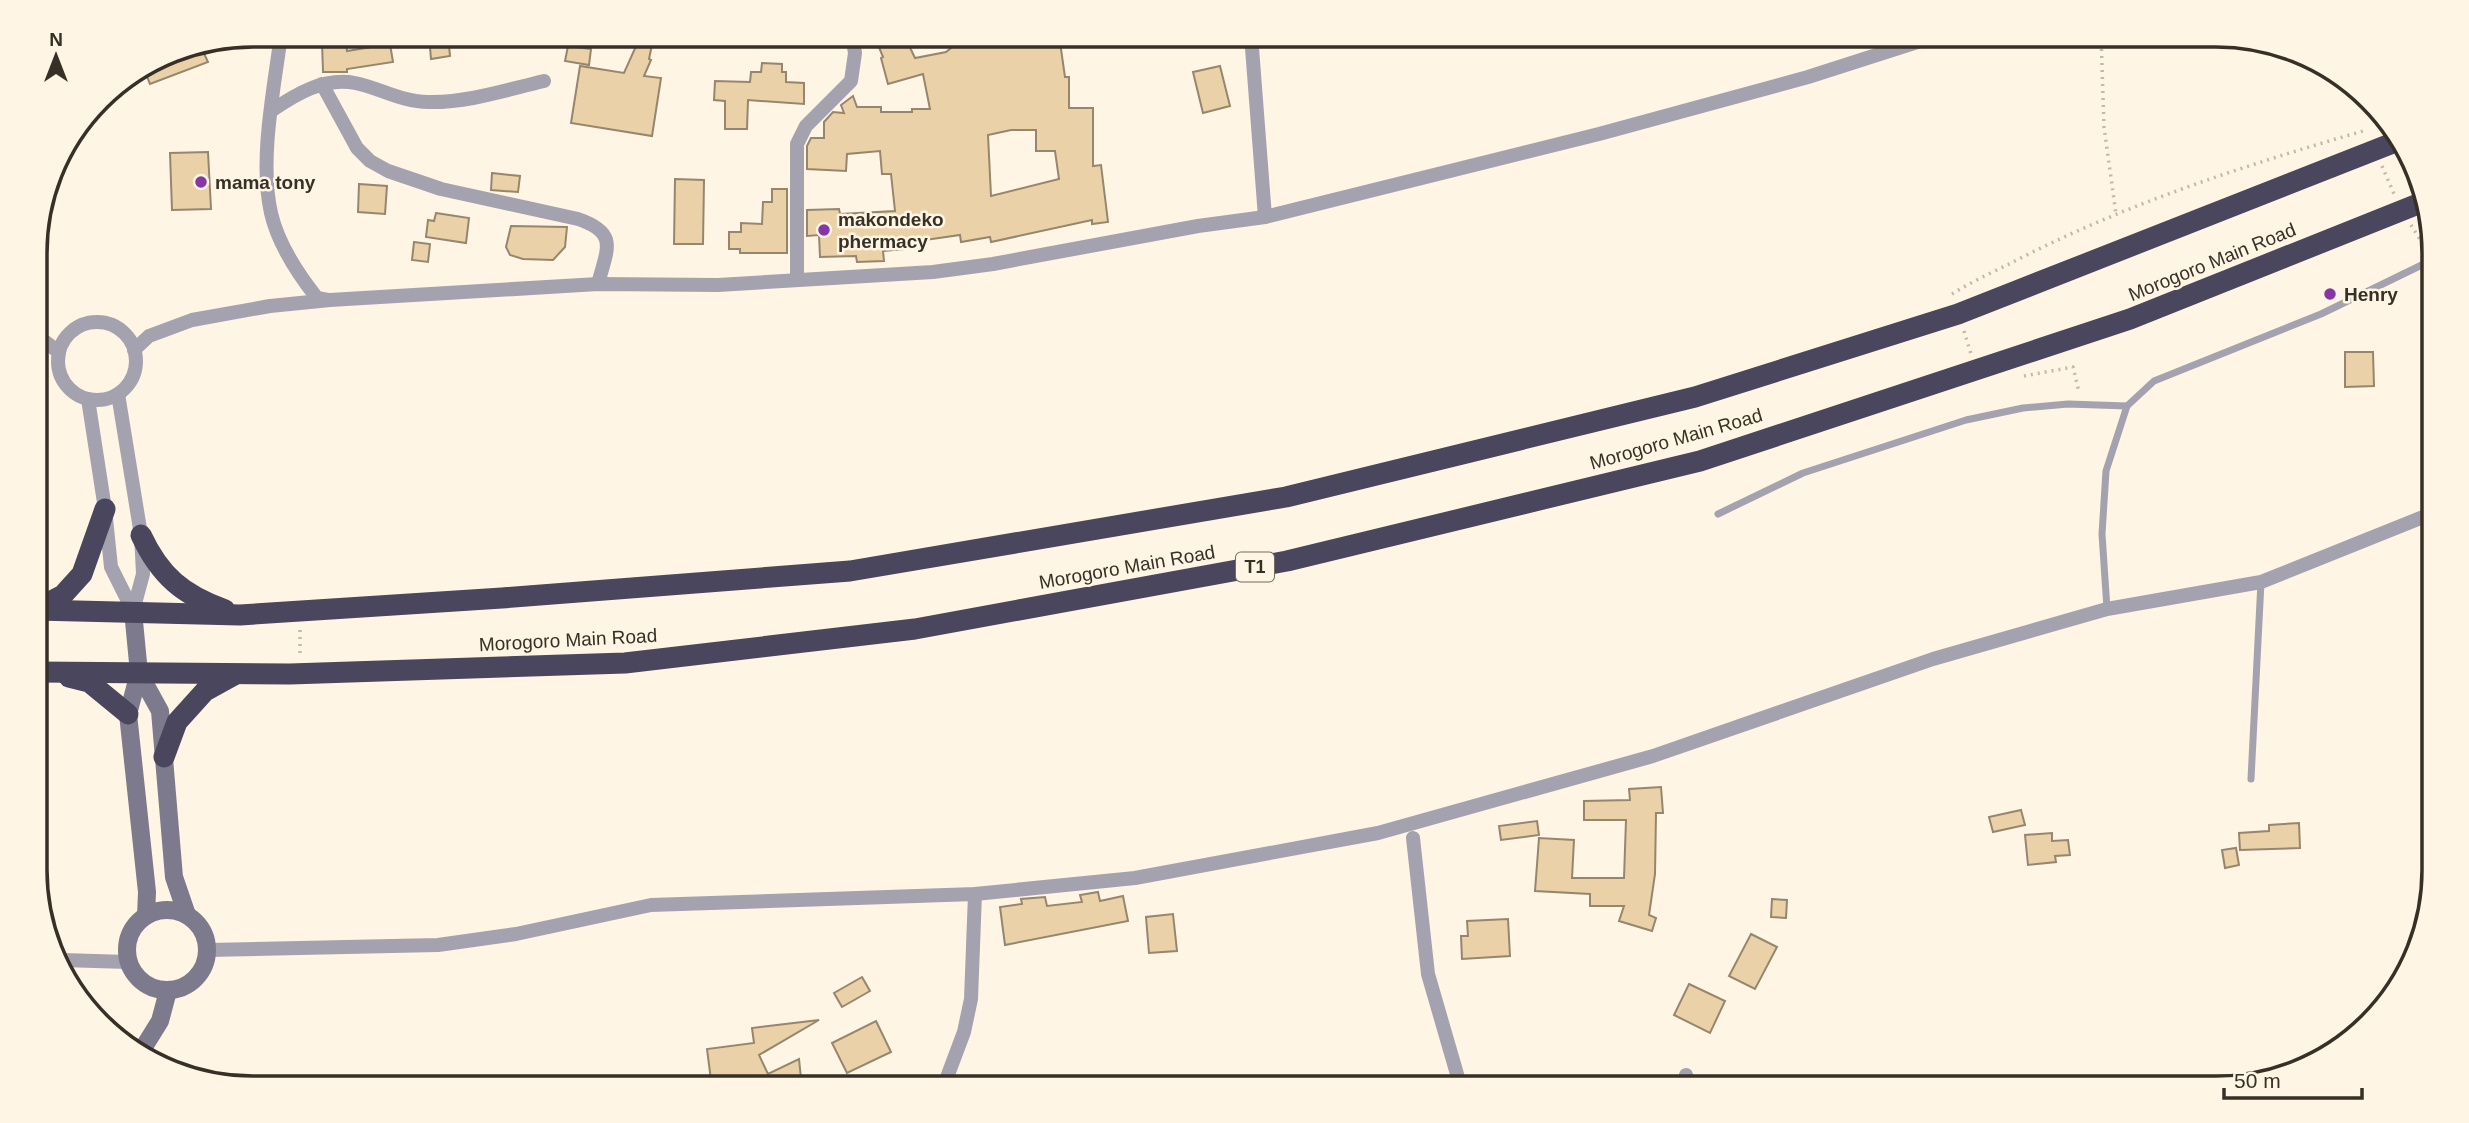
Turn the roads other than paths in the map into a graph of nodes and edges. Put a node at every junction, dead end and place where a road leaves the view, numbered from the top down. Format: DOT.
graph roads {
  1 [pos="1252,47"];
  2 [pos="1901,47"];
  3 [pos="279,48"];
  4 [pos="854,48"];
  5 [pos="544,81"];
  6 [pos="322,84"];
  7 [pos="271,111"];
  8 [pos="2390,144"];
  9 [pos="2416,205"];
  10 [pos="1265,217"];
  11 [pos="2422,265"];
  12 [pos="797,279"];
  13 [pos="598,285"];
  14 [pos="330,300"];
  15 [pos="48,344"];
  16 [pos="134,350"];
  17 [pos="59,352"];
  18 [pos="118,394"];
  19 [pos="88,399"];
  20 [pos="2127,406"];
  21 [pos="105,509"];
  22 [pos="1718,514"];
  23 [pos="2422,517"];
  24 [pos="141,535"];
  25 [pos="2261,582"];
  26 [pos="47,603"];
  27 [pos="47,609"];
  28 [pos="2107,609"];
  29 [pos="133,611"];
  30 [pos="240,615"];
  31 [pos="47,672"];
  32 [pos="47,673"];
  33 [pos="139,673"];
  34 [pos="236,674"];
  35 [pos="128,714"];
  36 [pos="164,757"];
  37 [pos="2250,779"];
  38 [pos="1413,838"];
  39 [pos="975,894"];
  40 [pos="187,915"];
  41 [pos="146,916"];
  42 [pos="208,950"];
  43 [pos="69,960"];
  44 [pos="128,962"];
  45 [pos="168,991"];
  46 [pos="145,1045"];
  47 [pos="1457,1075"];
  48 [pos="948,1076"];
  1 -- 10 [label="street"];
  2 -- 10 [label="street"];
  3 -- 7 [label="street"];
  4 -- 12 [label="street"];
  5 -- 6 [label="street"];
  6 -- 7 [label="street"];
  6 -- 13 [label="street"];
  7 -- 14 [label="street"];
  8 -- 30 [label="highway, Morogoro Main Road"];
  9 -- 34 [label="highway, Morogoro Main Road / T1"];
  10 -- 12 [label="street"];
  11 -- 20 [label="lane"];
  12 -- 13 [label="street"];
  13 -- 14 [label="street"];
  14 -- 16 [label="street"];
  15 -- 17 [label="street"];
  16 -- 17 [label="street"];
  16 -- 18 [label="street"];
  17 -- 19 [label="street"];
  18 -- 19 [label="street"];
  18 -- 24 [label="street"];
  19 -- 21 [label="street"];
  20 -- 22 [label="lane"];
  20 -- 28 [label="lane"];
  21 -- 26 [label="highway"];
  21 -- 29 [label="street"];
  23 -- 25 [label="street"];
  24 -- 29 [label="street"];
  24 -- 30 [label="highway"];
  25 -- 28 [label="street"];
  25 -- 37 [label="lane"];
  27 -- 29 [label="highway, Morogoro Main Road"];
  28 -- 39 [label="street"];
  29 -- 30 [label="highway, Morogoro Main Road"];
  29 -- 33 [label="street"];
  31 -- 33 [label="highway, Morogoro Main Road / T1"];
  32 -- 35 [label="highway"];
  33 -- 34 [label="highway, Morogoro Main Road / T1"];
  33 -- 35 [label="street"];
  33 -- 36 [label="street"];
  34 -- 36 [label="highway"];
  35 -- 41 [label="street"];
  36 -- 40 [label="street"];
  38 -- 47 [label="street"];
  39 -- 42 [label="street"];
  39 -- 48 [label="street"];
  40 -- 41 [label="street"];
  40 -- 42 [label="street"];
  41 -- 44 [label="street"];
  42 -- 45 [label="street"];
  43 -- 44 [label="street"];
  44 -- 45 [label="street"];
  45 -- 46 [label="street"];
}
